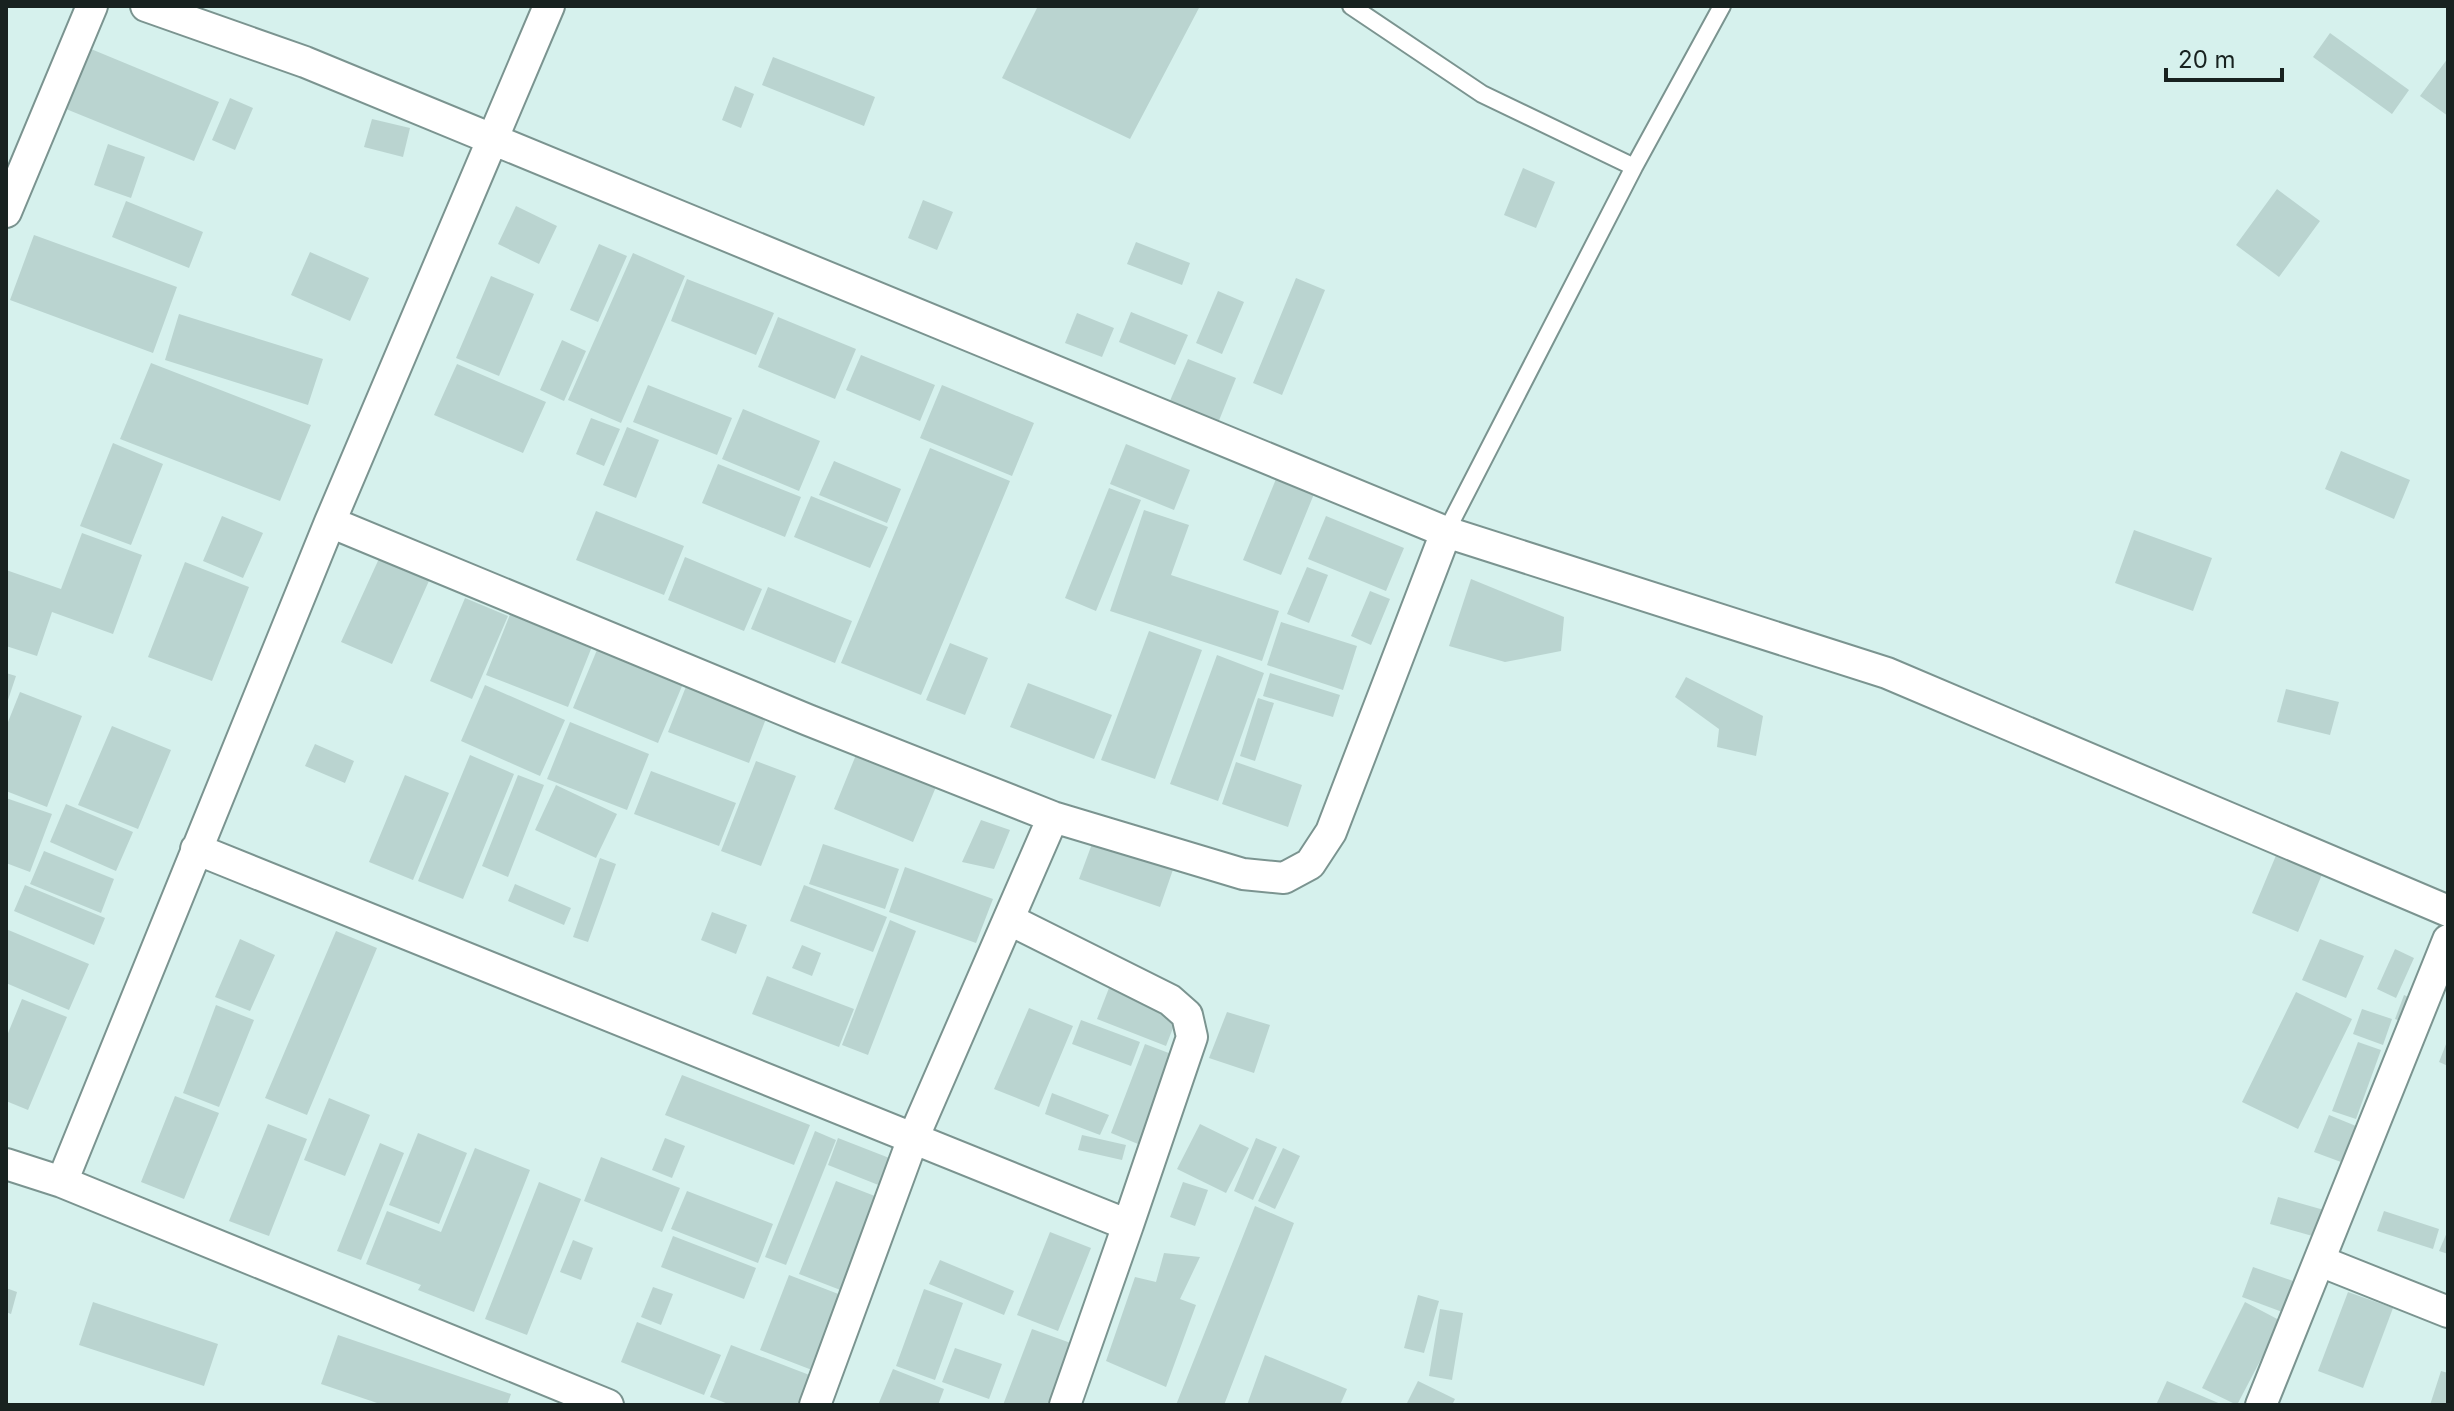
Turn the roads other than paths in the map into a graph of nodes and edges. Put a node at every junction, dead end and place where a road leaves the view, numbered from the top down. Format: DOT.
graph roads {
  1 [pos="92,6"];
  2 [pos="146,6"];
  3 [pos="549,6"];
  4 [pos="1351,6"];
  5 [pos="1722,6"];
  6 [pos="490,138"];
  7 [pos="1634,167"];
  8 [pos="6,212"];
  9 [pos="330,522"];
  10 [pos="1446,532"];
  11 [pos="1053,817"];
  12 [pos="196,849"];
  13 [pos="2448,911"];
  14 [pos="1010,920"];
  15 [pos="2448,940"];
  16 [pos="912,1141"];
  17 [pos="6,1164"];
  18 [pos="62,1182"];
  19 [pos="1128,1225"];
  20 [pos="2320,1261"];
  21 [pos="2448,1312"];
  22 [pos="608,1405"];
  23 [pos="815,1405"];
  24 [pos="1065,1405"];
  25 [pos="2261,1405"];
  1 -- 8 [label="street"];
  2 -- 6 [label="street"];
  3 -- 6 [label="street"];
  4 -- 7 [label="lane"];
  5 -- 7 [label="lane"];
  6 -- 9 [label="street"];
  6 -- 10 [label="street"];
  7 -- 10 [label="lane"];
  9 -- 11 [label="street"];
  9 -- 12 [label="street"];
  10 -- 11 [label="street"];
  10 -- 13 [label="street"];
  11 -- 14 [label="street"];
  12 -- 16 [label="street"];
  12 -- 18 [label="street"];
  14 -- 16 [label="street"];
  14 -- 19 [label="street"];
  15 -- 20 [label="street"];
  16 -- 19 [label="street"];
  16 -- 23 [label="street"];
  17 -- 18 [label="street"];
  18 -- 22 [label="street"];
  19 -- 24 [label="street"];
  20 -- 21 [label="street"];
  20 -- 25 [label="street"];
}
